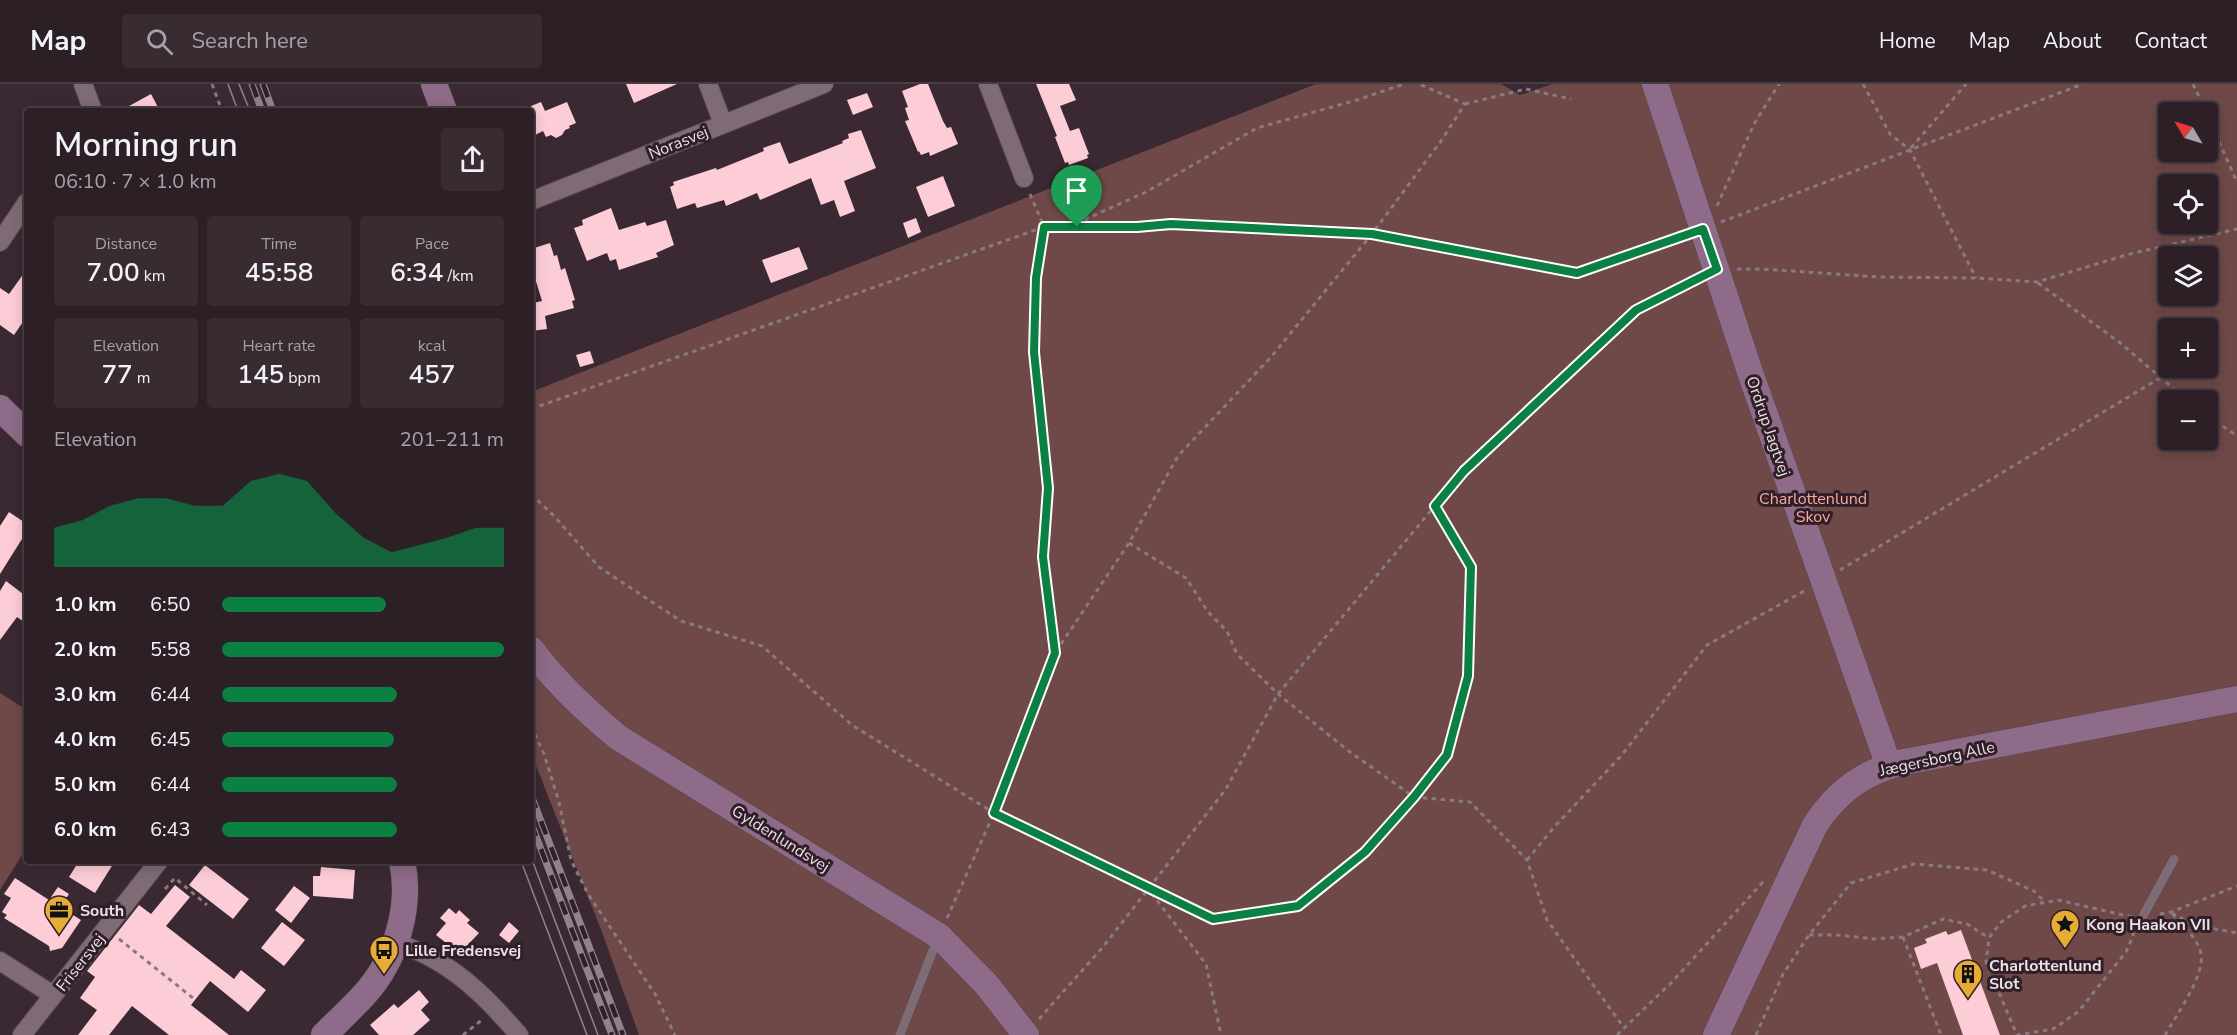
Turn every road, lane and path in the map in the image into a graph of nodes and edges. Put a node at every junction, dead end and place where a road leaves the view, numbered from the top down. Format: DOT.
graph roads {
  1 [pos="83,84"];
  2 [pos="212,84"];
  3 [pos="434,84"];
  4 [pos="708,84"];
  5 [pos="824,84"];
  6 [pos="988,84"];
  7 [pos="1404,84"];
  8 [pos="1419,84"];
  9 [pos="1655,84"];
  10 [pos="1779,84"];
  11 [pos="1863,84"];
  12 [pos="1966,84"];
  13 [pos="2083,84"];
  14 [pos="2193,84"];
  15 [pos="1571,99"];
  16 [pos="2201,102"];
  17 [pos="1465,104"];
  18 [pos="92,108"];
  19 [pos="221,108"];
  20 [pos="443,108"];
  21 [pos="723,124"];
  22 [pos="2218,139"];
  23 [pos="1910,150"];
  24 [pos="1024,178"];
  25 [pos="2237,182"];
  26 [pos="534,200"];
  27 [pos="24,206"];
  28 [pos="1044,227"];
  29 [pos="1077,227"];
  30 [pos="1703,229"];
  31 [pos="2237,229"];
  32 [pos="1372,234"];
  33 [pos="0,242"];
  34 [pos="1717,269"];
  35 [pos="1976,278"];
  36 [pos="2037,282"];
  37 [pos="2175,390"];
  38 [pos="0,408"];
  39 [pos="534,408"];
  40 [pos="2218,423"];
  41 [pos="24,431"];
  42 [pos="2237,436"];
  43 [pos="534,497"];
  44 [pos="1435,506"];
  45 [pos="1128,543"];
  46 [pos="534,653"];
  47 [pos="1055,653"];
  48 [pos="1278,694"];
  49 [pos="2237,699"];
  50 [pos="534,732"];
  51 [pos="1889,765"];
  52 [pos="1414,797"];
  53 [pos="994,813"];
  54 [pos="2174,860"];
  55 [pos="157,864"];
  56 [pos="403,864"];
  57 [pos="1786,885"];
  58 [pos="2237,886"];
  59 [pos="165,889"];
  60 [pos="1148,889"];
  61 [pos="2044,901"];
  62 [pos="207,905"];
  63 [pos="2171,912"];
  64 [pos="2143,916"];
  65 [pos="106,929"];
  66 [pos="2237,933"];
  67 [pos="1809,935"];
  68 [pos="939,936"];
  69 [pos="1903,938"];
  70 [pos="1989,938"];
  71 [pos="395,942"];
  72 [pos="0,961"];
  73 [pos="53,995"];
  74 [pos="193,998"];
  75 [pos="496,1009"];
  76 [pos="1624,1028"];
  77 [pos="22,1035"];
  78 [pos="324,1035"];
  79 [pos="463,1035"];
  80 [pos="519,1035"];
  81 [pos="675,1035"];
  82 [pos="900,1035"];
  83 [pos="1026,1035"];
  84 [pos="1221,1035"];
  85 [pos="1617,1035"];
  86 [pos="1716,1035"];
  87 [pos="1756,1035"];
  88 [pos="1941,1035"];
  89 [pos="2017,1035"];
  90 [pos="2165,1035"];
  1 -- 18 [label="street"];
  2 -- 19 [label="path"];
  3 -- 20 [label="street"];
  4 -- 21 [label="street"];
  5 -- 21 [label="street, Norasvej"];
  6 -- 24 [label="street"];
  7 -- 29 [label="path"];
  8 -- 17 [label="path"];
  9 -- 30 [label="street, Ordrup Jagtvej"];
  10 -- 30 [label="path"];
  11 -- 23 [label="path"];
  12 -- 23 [label="path"];
  13 -- 23 [label="path"];
  14 -- 16 [label="path"];
  15 -- 17 [label="path"];
  17 -- 32 [label="path"];
  21 -- 26 [label="street, Norasvej"];
  22 -- 25 [label="path"];
  23 -- 30 [label="path"];
  23 -- 35 [label="path"];
  24 -- 28 [label="path"];
  27 -- 33 [label="street"];
  28 -- 29 [label="path"];
  28 -- 39 [label="path"];
  28 -- 47 [label="path"];
  29 -- 32 [label="path"];
  30 -- 32 [label="path"];
  30 -- 34 [label="street, Ordrup Jagtvej"];
  31 -- 36 [label="path"];
  32 -- 45 [label="path"];
  34 -- 35 [label="path"];
  34 -- 44 [label="path"];
  34 -- 51 [label="street, Ordrup Jagtvej"];
  35 -- 36 [label="path"];
  36 -- 37 [label="path"];
  38 -- 41 [label="street"];
  40 -- 42 [label="path"];
  43 -- 53 [label="path"];
  44 -- 48 [label="path"];
  44 -- 52 [label="path"];
  45 -- 47 [label="path"];
  45 -- 48 [label="path"];
  46 -- 68 [label="street, Gyldenlundsvej"];
  47 -- 53 [label="path"];
  48 -- 52 [label="path"];
  48 -- 60 [label="path"];
  49 -- 51 [label="street, Jægersborg Alle"];
  50 -- 81 [label="path"];
  51 -- 57 [label="street, Jægersborg Alle"];
  52 -- 60 [label="path"];
  52 -- 76 [label="path"];
  53 -- 60 [label="path"];
  53 -- 68 [label="path"];
  54 -- 64 [label="lane"];
  55 -- 65 [label="street, Frisersvej"];
  56 -- 71 [label="street"];
  57 -- 76 [label="path"];
  57 -- 86 [label="street, Jægersborg Alle"];
  58 -- 63 [label="path"];
  59 -- 62 [label="path"];
  60 -- 83 [label="path"];
  60 -- 84 [label="path"];
  61 -- 67 [label="path"];
  61 -- 70 [label="path"];
  61 -- 89 [label="path"];
  63 -- 64 [label="path"];
  63 -- 66 [label="path"];
  63 -- 90 [label="path"];
  65 -- 73 [label="street, Frisersvej"];
  65 -- 74 [label="path"];
  67 -- 69 [label="path"];
  67 -- 87 [label="path"];
  68 -- 82 [label="lane"];
  68 -- 83 [label="street, Gyldenlundsvej"];
  69 -- 70 [label="path"];
  69 -- 88 [label="path"];
  70 -- 89 [label="path"];
  71 -- 75 [label="street"];
  71 -- 78 [label="street"];
  72 -- 73 [label="street"];
  73 -- 77 [label="street, Frisersvej"];
  75 -- 79 [label="path"];
  75 -- 80 [label="street"];
  76 -- 85 [label="path"];
}
